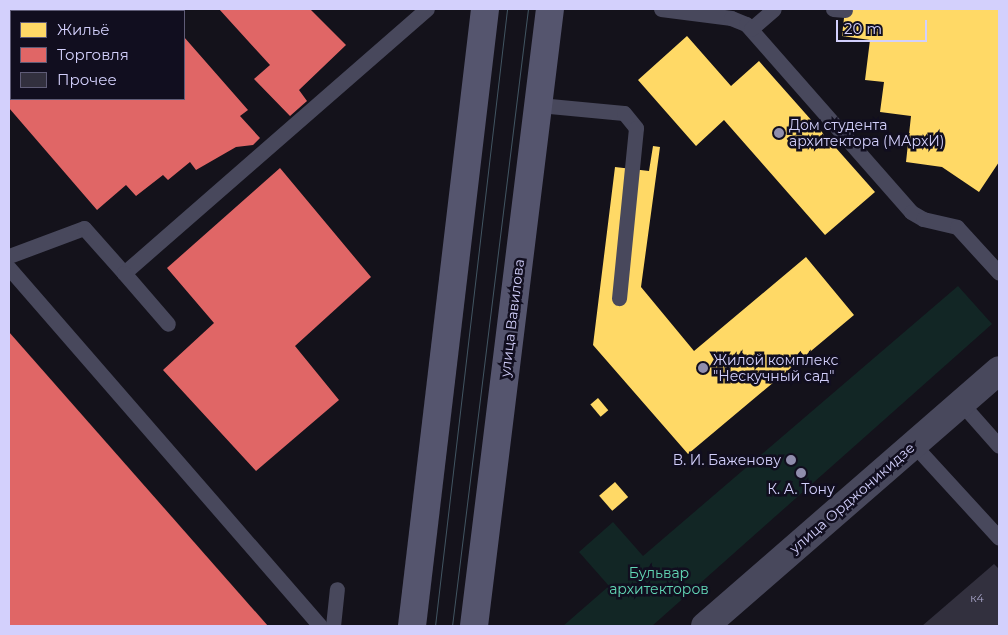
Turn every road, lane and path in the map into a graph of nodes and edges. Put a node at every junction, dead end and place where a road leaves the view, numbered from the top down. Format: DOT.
graph roads {
  1 [pos="427,9"];
  2 [pos="485,9"];
  3 [pos="550,9"];
  4 [pos="661,9"];
  5 [pos="774,9"];
  6 [pos="751,29"];
  7 [pos="538,105"];
  8 [pos="9,256"];
  9 [pos="9,268"];
  10 [pos="124,273"];
  11 [pos="999,273"];
  12 [pos="619,298"];
  13 [pos="168,324"];
  14 [pos="999,370"];
  15 [pos="961,403"];
  16 [pos="913,444"];
  17 [pos="999,446"];
  18 [pos="999,538"];
  19 [pos="338,589"];
  20 [pos="320,626"];
  21 [pos="333,626"];
  22 [pos="412,626"];
  23 [pos="474,626"];
  24 [pos="705,626"];
  1 -- 10 [label="lane"];
  2 -- 22 [label="main road"];
  3 -- 7 [label="main road, улица Вавилова"];
  4 -- 6 [label="lane"];
  5 -- 6 [label="lane"];
  6 -- 11 [label="lane"];
  7 -- 12 [label="lane"];
  7 -- 23 [label="main road, улица Вавилова"];
  8 -- 10 [label="lane"];
  9 -- 20 [label="lane"];
  10 -- 13 [label="lane"];
  14 -- 15 [label="street, улица Орджоникидзе"];
  15 -- 16 [label="street, улица Орджоникидзе"];
  15 -- 17 [label="lane"];
  16 -- 18 [label="lane"];
  16 -- 24 [label="street, улица Орджоникидзе"];
  19 -- 21 [label="lane"];
}
